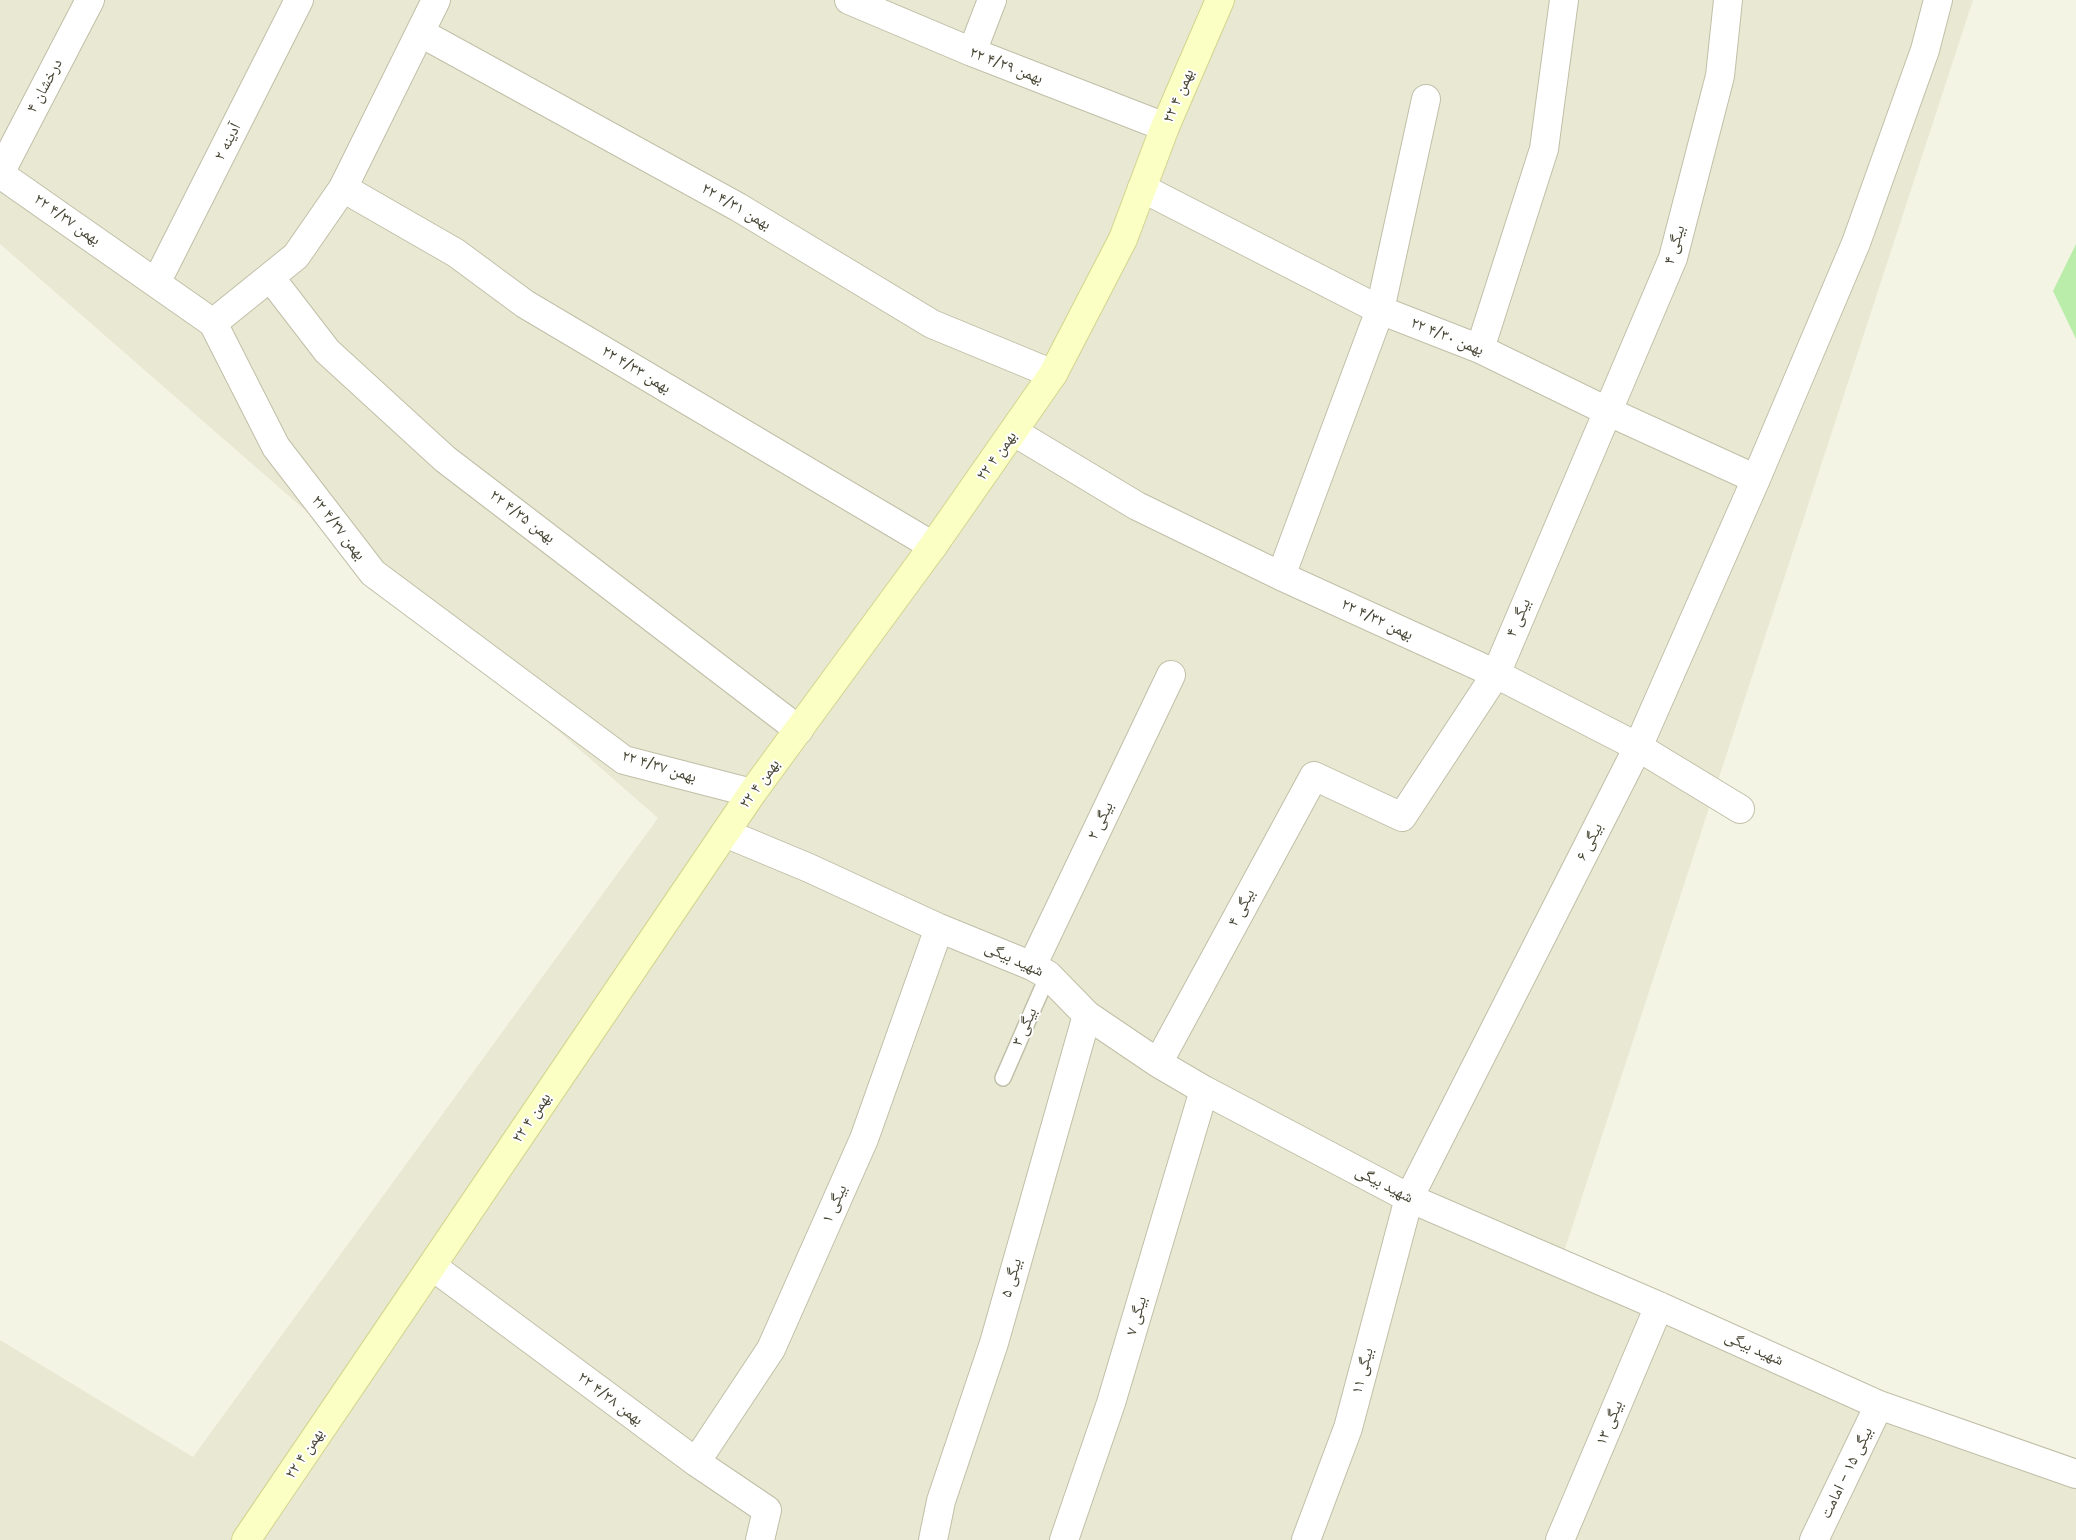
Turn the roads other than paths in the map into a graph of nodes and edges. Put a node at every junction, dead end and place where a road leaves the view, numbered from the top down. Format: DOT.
graph roads {
  1 [pos="90,0"];
  2 [pos="299,0"];
  3 [pos="436,0"];
  4 [pos="849,0"];
  5 [pos="992,0"];
  6 [pos="1220,0"];
  7 [pos="1564,0"];
  8 [pos="1728,0"];
  9 [pos="1938,0"];
  10 [pos="421,33"];
  11 [pos="972,52"];
  12 [pos="1426,100"];
  13 [pos="1165,127"];
  14 [pos="0,173"];
  15 [pos="343,188"];
  16 [pos="1142,188"];
  17 [pos="270,277"];
  18 [pos="156,283"];
  19 [pos="1380,310"];
  20 [pos="213,323"];
  21 [pos="1480,349"];
  22 [pos="1054,374"];
  23 [pos="1607,411"];
  24 [pos="1014,432"];
  25 [pos="1756,479"];
  26 [pos="933,546"];
  27 [pos="1281,576"];
  28 [pos="1496,674"];
  29 [pos="1171,675"];
  30 [pos="799,730"];
  31 [pos="1638,747"];
  32 [pos="752,793"];
  33 [pos="1740,809"];
  34 [pos="725,833"];
  35 [pos="939,928"];
  36 [pos="1040,970"];
  37 [pos="1087,1014"];
  38 [pos="1158,1063"];
  39 [pos="1002,1078"];
  40 [pos="1204,1090"];
  41 [pos="1409,1198"];
  42 [pos="432,1266"];
  43 [pos="1659,1306"];
  44 [pos="1879,1405"];
  45 [pos="696,1462"];
  46 [pos="2076,1474"];
  47 [pos="246,1540"];
  48 [pos="760,1540"];
  49 [pos="933,1540"];
  50 [pos="1064,1540"];
  51 [pos="1306,1540"];
  52 [pos="1560,1540"];
  53 [pos="1814,1540"];
  1 -- 14 [label="street, درخشان ۴"];
  2 -- 18 [label="street, آدینه ۲"];
  3 -- 10 [label="street"];
  4 -- 11 [label="street, ۲۲ بهمن ۴/۲۹"];
  5 -- 11 [label="street"];
  6 -- 13 [label="street, ۲۲ بهمن ۴"];
  7 -- 21 [label="street"];
  8 -- 23 [label="street, بیگی ۴"];
  9 -- 25 [label="street, بیگی ۶"];
  10 -- 15 [label="street"];
  10 -- 22 [label="street, ۲۲ بهمن ۴/۳۱"];
  11 -- 13 [label="street, ۲۲ بهمن ۴/۲۹"];
  12 -- 19 [label="street"];
  13 -- 16 [label="street, ۲۲ بهمن ۴"];
  14 -- 18 [label="street, ۲۲ بهمن ۴/۳۷"];
  15 -- 17 [label="street"];
  15 -- 26 [label="street, ۲۲ بهمن ۴/۳۳"];
  16 -- 19 [label="street, ۲۲ بهمن ۴/۳۰"];
  16 -- 22 [label="street, ۲۲ بهمن ۴"];
  17 -- 20 [label="street"];
  17 -- 30 [label="street, ۲۲ بهمن ۴/۳۵"];
  18 -- 20 [label="street, ۲۲ بهمن ۴/۳۷"];
  19 -- 21 [label="street, ۲۲ بهمن ۴/۳۰"];
  19 -- 27 [label="street"];
  20 -- 32 [label="street, ۲۲ بهمن ۴/۳۷"];
  21 -- 23 [label="street, ۲۲ بهمن ۴/۳۰"];
  22 -- 24 [label="street, ۲۲ بهمن ۴"];
  23 -- 25 [label="street, ۲۲ بهمن ۴/۳۰"];
  23 -- 28 [label="street, بیگی ۴"];
  24 -- 26 [label="street, ۲۲ بهمن ۴"];
  24 -- 27 [label="street, ۲۲ بهمن ۴/۳۲"];
  25 -- 31 [label="street, بیگی ۶"];
  26 -- 30 [label="street, ۲۲ بهمن ۴"];
  27 -- 28 [label="street, ۲۲ بهمن ۴/۳۲"];
  28 -- 31 [label="street, ۲۲ بهمن ۴/۳۲"];
  28 -- 38 [label="street, بیگی ۴"];
  29 -- 36 [label="street, بیگی ۲"];
  30 -- 32 [label="street, ۲۲ بهمن ۴"];
  31 -- 33 [label="street, ۲۲ بهمن ۴/۳۲"];
  31 -- 41 [label="street, بیگی ۶"];
  32 -- 34 [label="street, ۲۲ بهمن ۴"];
  34 -- 35 [label="street, شهید بیگی"];
  34 -- 42 [label="street, ۲۲ بهمن ۴"];
  35 -- 36 [label="street, شهید بیگی"];
  35 -- 45 [label="street, بیگی ۱"];
  36 -- 37 [label="street, شهید بیگی"];
  36 -- 39 [label="lane, بیگی ۳"];
  37 -- 38 [label="street, شهید بیگی"];
  37 -- 49 [label="street, بیگی ۵"];
  38 -- 40 [label="street, شهید بیگی"];
  40 -- 41 [label="street, شهید بیگی"];
  40 -- 50 [label="street, بیگی ۷"];
  41 -- 43 [label="street, شهید بیگی"];
  41 -- 51 [label="street, بیگی ۱۱"];
  42 -- 45 [label="street, ۲۲ بهمن ۴/۳۸"];
  42 -- 47 [label="street, ۲۲ بهمن ۴"];
  43 -- 44 [label="street, شهید بیگی"];
  43 -- 52 [label="street, بیگی ۱۳"];
  44 -- 46 [label="street, شهید بیگی"];
  44 -- 53 [label="street, بیگی ۱۵ - امامت"];
  45 -- 48 [label="street, ۲۲ بهمن ۴/۳۸"];
}
